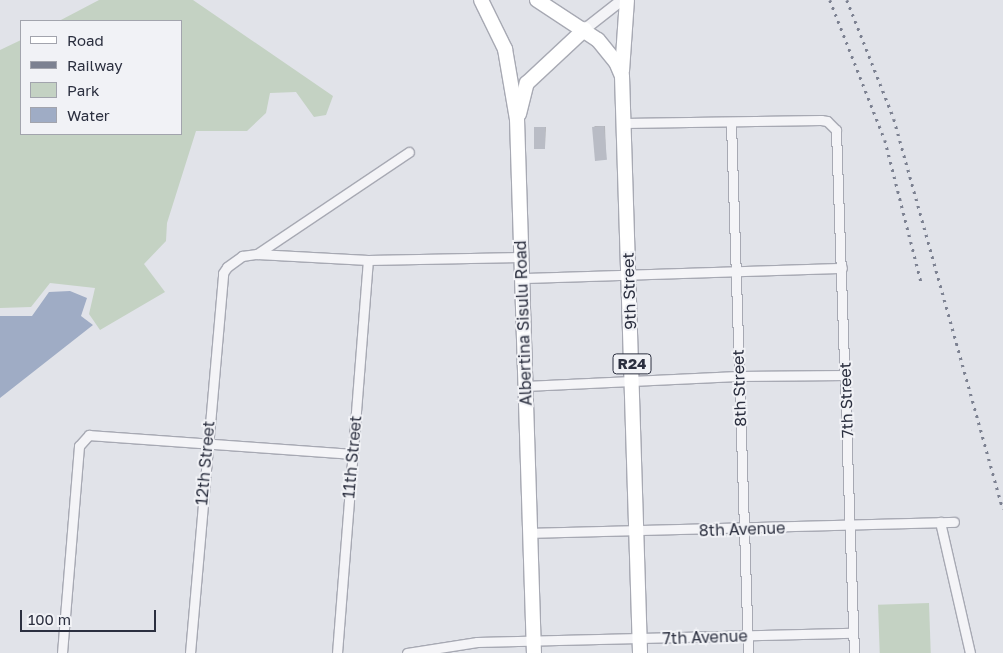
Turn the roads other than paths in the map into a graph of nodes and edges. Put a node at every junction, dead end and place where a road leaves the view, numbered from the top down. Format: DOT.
graph roads {
  1 [pos="481,0"];
  2 [pos="537,0"];
  3 [pos="622,0"];
  4 [pos="627,0"];
  5 [pos="585,29"];
  6 [pos="622,76"];
  7 [pos="516,119"];
  8 [pos="731,122"];
  9 [pos="624,123"];
  10 [pos="409,152"];
  11 [pos="257,254"];
  12 [pos="521,257"];
  13 [pos="368,260"];
  14 [pos="842,268"];
  15 [pos="737,273"];
  16 [pos="628,275"];
  17 [pos="522,278"];
  18 [pos="845,375"];
  19 [pos="738,376"];
  20 [pos="633,383"];
  21 [pos="526,386"];
  22 [pos="207,443"];
  23 [pos="352,454"];
  24 [pos="940,522"];
  25 [pos="954,522"];
  26 [pos="850,525"];
  27 [pos="744,529"];
  28 [pos="636,532"];
  29 [pos="530,533"];
  30 [pos="853,633"];
  31 [pos="747,636"];
  32 [pos="639,646"];
  33 [pos="534,647"];
  34 [pos="62,653"];
  35 [pos="190,653"];
  36 [pos="337,653"];
  37 [pos="407,653"];
  38 [pos="748,653"];
  39 [pos="854,653"];
  40 [pos="970,653"];
  1 -- 7 [label="main road, Albertina Sisulu Road"];
  2 -- 5 [label="main road, 9th Street / R24"];
  3 -- 5 [label="street"];
  4 -- 6 [label="main road"];
  5 -- 6 [label="main road, 9th Street / R24"];
  5 -- 7 [label="main road"];
  6 -- 9 [label="main road, 9th Street / R24"];
  7 -- 12 [label="main road, Albertina Sisulu Road"];
  8 -- 9 [label="street, 7th Street"];
  8 -- 14 [label="street, 7th Street"];
  8 -- 15 [label="street, 8th Street"];
  9 -- 16 [label="main road, 9th Street / R24"];
  10 -- 11 [label="street"];
  11 -- 13 [label="street"];
  11 -- 22 [label="street, 12th Street"];
  12 -- 13 [label="street"];
  12 -- 17 [label="main road, Albertina Sisulu Road"];
  13 -- 23 [label="street, 11th Street"];
  14 -- 15 [label="street"];
  14 -- 18 [label="street, 7th Street"];
  15 -- 16 [label="street"];
  15 -- 19 [label="street, 8th Street"];
  16 -- 17 [label="street"];
  16 -- 20 [label="main road, 9th Street / R24"];
  17 -- 21 [label="main road, Albertina Sisulu Road"];
  18 -- 19 [label="street"];
  18 -- 26 [label="street, 7th Street"];
  19 -- 20 [label="street"];
  19 -- 27 [label="street, 8th Street"];
  20 -- 21 [label="street"];
  20 -- 28 [label="main road, 9th Street / R24"];
  21 -- 29 [label="main road, Albertina Sisulu Road"];
  22 -- 23 [label="street"];
  22 -- 34 [label="street"];
  22 -- 35 [label="street, 12th Street"];
  23 -- 36 [label="street, 11th Street"];
  24 -- 25 [label="street, 8th Avenue"];
  24 -- 26 [label="street, 8th Avenue"];
  24 -- 40 [label="street"];
  26 -- 27 [label="street, 8th Avenue"];
  26 -- 30 [label="street, 7th Street"];
  27 -- 28 [label="street, 8th Avenue"];
  27 -- 31 [label="street, 8th Street"];
  28 -- 29 [label="street, 8th Avenue"];
  28 -- 32 [label="main road, 9th Street / R24"];
  29 -- 33 [label="main road, Albertina Sisulu Road"];
  30 -- 31 [label="street, 7th Avenue"];
  30 -- 39 [label="street, 7th Street"];
  31 -- 32 [label="street, 7th Avenue"];
  31 -- 38 [label="street, 8th Street"];
  32 -- 33 [label="street, 7th Avenue"];
  33 -- 37 [label="street, 7th Avenue"];
}
